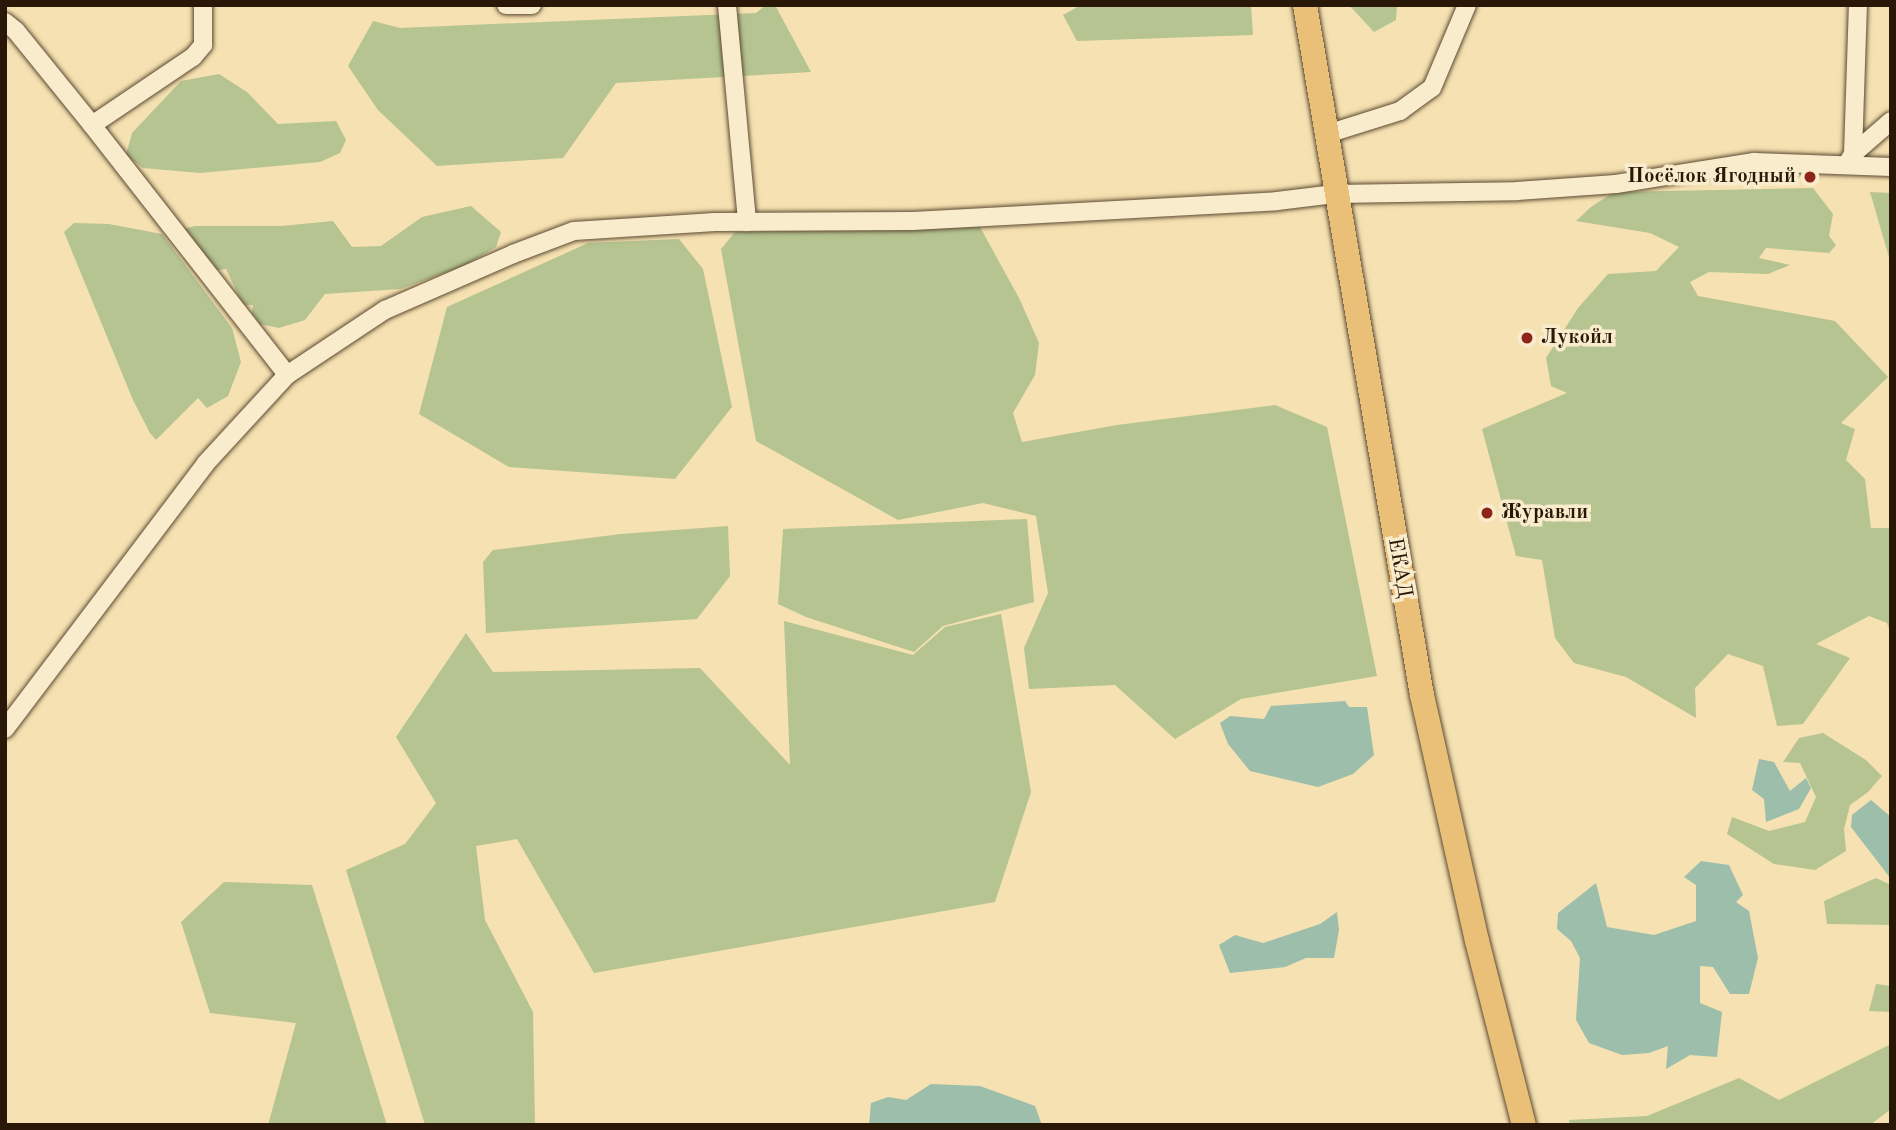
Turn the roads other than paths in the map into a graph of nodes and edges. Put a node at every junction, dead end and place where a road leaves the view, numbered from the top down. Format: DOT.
graph roads {
  1 [pos="203,5"];
  2 [pos="506,5"];
  3 [pos="533,5"];
  4 [pos="727,5"];
  5 [pos="1305,5"];
  6 [pos="1467,5"];
  7 [pos="1858,5"];
  8 [pos="5,22"];
  9 [pos="1394,113"];
  10 [pos="1891,121"];
  11 [pos="92,125"];
  12 [pos="1383,129"];
  13 [pos="1326,134"];
  14 [pos="1850,159"];
  15 [pos="1891,167"];
  16 [pos="1335,194"];
  17 [pos="747,222"];
  18 [pos="287,374"];
  19 [pos="5,729"];
  20 [pos="1524,1125"];
  1 -- 11 [label="street"];
  2 -- 3 [label="street"];
  4 -- 17 [label="street"];
  5 -- 13 [label="highway, ЕКАД"];
  6 -- 9 [label="street"];
  7 -- 14 [label="street"];
  8 -- 11 [label="street"];
  9 -- 12 [label="street"];
  9 -- 13 [label="street"];
  10 -- 14 [label="street"];
  11 -- 18 [label="street"];
  13 -- 16 [label="highway, ЕКАД"];
  14 -- 15 [label="street"];
  14 -- 16 [label="street"];
  16 -- 17 [label="street"];
  16 -- 20 [label="highway, ЕКАД"];
  17 -- 18 [label="street"];
  18 -- 19 [label="street"];
}
